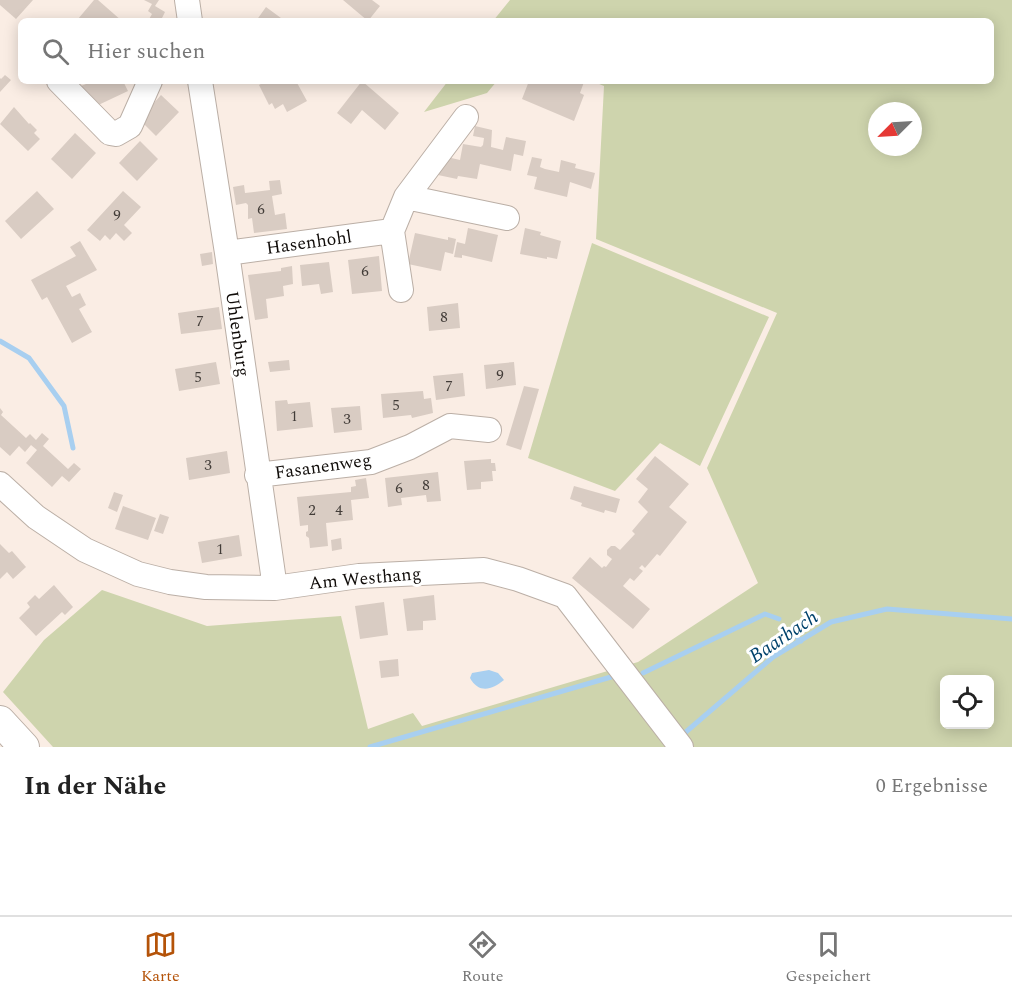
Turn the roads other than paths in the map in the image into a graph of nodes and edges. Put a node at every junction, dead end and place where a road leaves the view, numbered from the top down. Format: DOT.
graph roads {
  1 [pos="187,0"];
  2 [pos="190,18"];
  3 [pos="62,84"];
  4 [pos="149,84"];
  5 [pos="200,84"];
  6 [pos="466,117"];
  7 [pos="406,197"];
  8 [pos="507,218"];
  9 [pos="392,231"];
  10 [pos="227,252"];
  11 [pos="401,290"];
  12 [pos="489,430"];
  13 [pos="257,475"];
  14 [pos="0,484"];
  15 [pos="275,588"];
  16 [pos="0,722"];
  17 [pos="676,740"];
  18 [pos="24,747"];
  1 -- 2 [label="street"];
  3 -- 4 [label="street"];
  5 -- 10 [label="street, Uhlenburg"];
  6 -- 7 [label="street"];
  7 -- 8 [label="street"];
  7 -- 9 [label="street"];
  9 -- 10 [label="street, Hasenhohl"];
  9 -- 11 [label="street"];
  10 -- 13 [label="street, Uhlenburg"];
  12 -- 13 [label="street, Fasanenweg"];
  13 -- 15 [label="street, Uhlenburg"];
  14 -- 15 [label="street, Am Westhang"];
  15 -- 17 [label="street, Am Westhang"];
  16 -- 18 [label="main road"];
}
